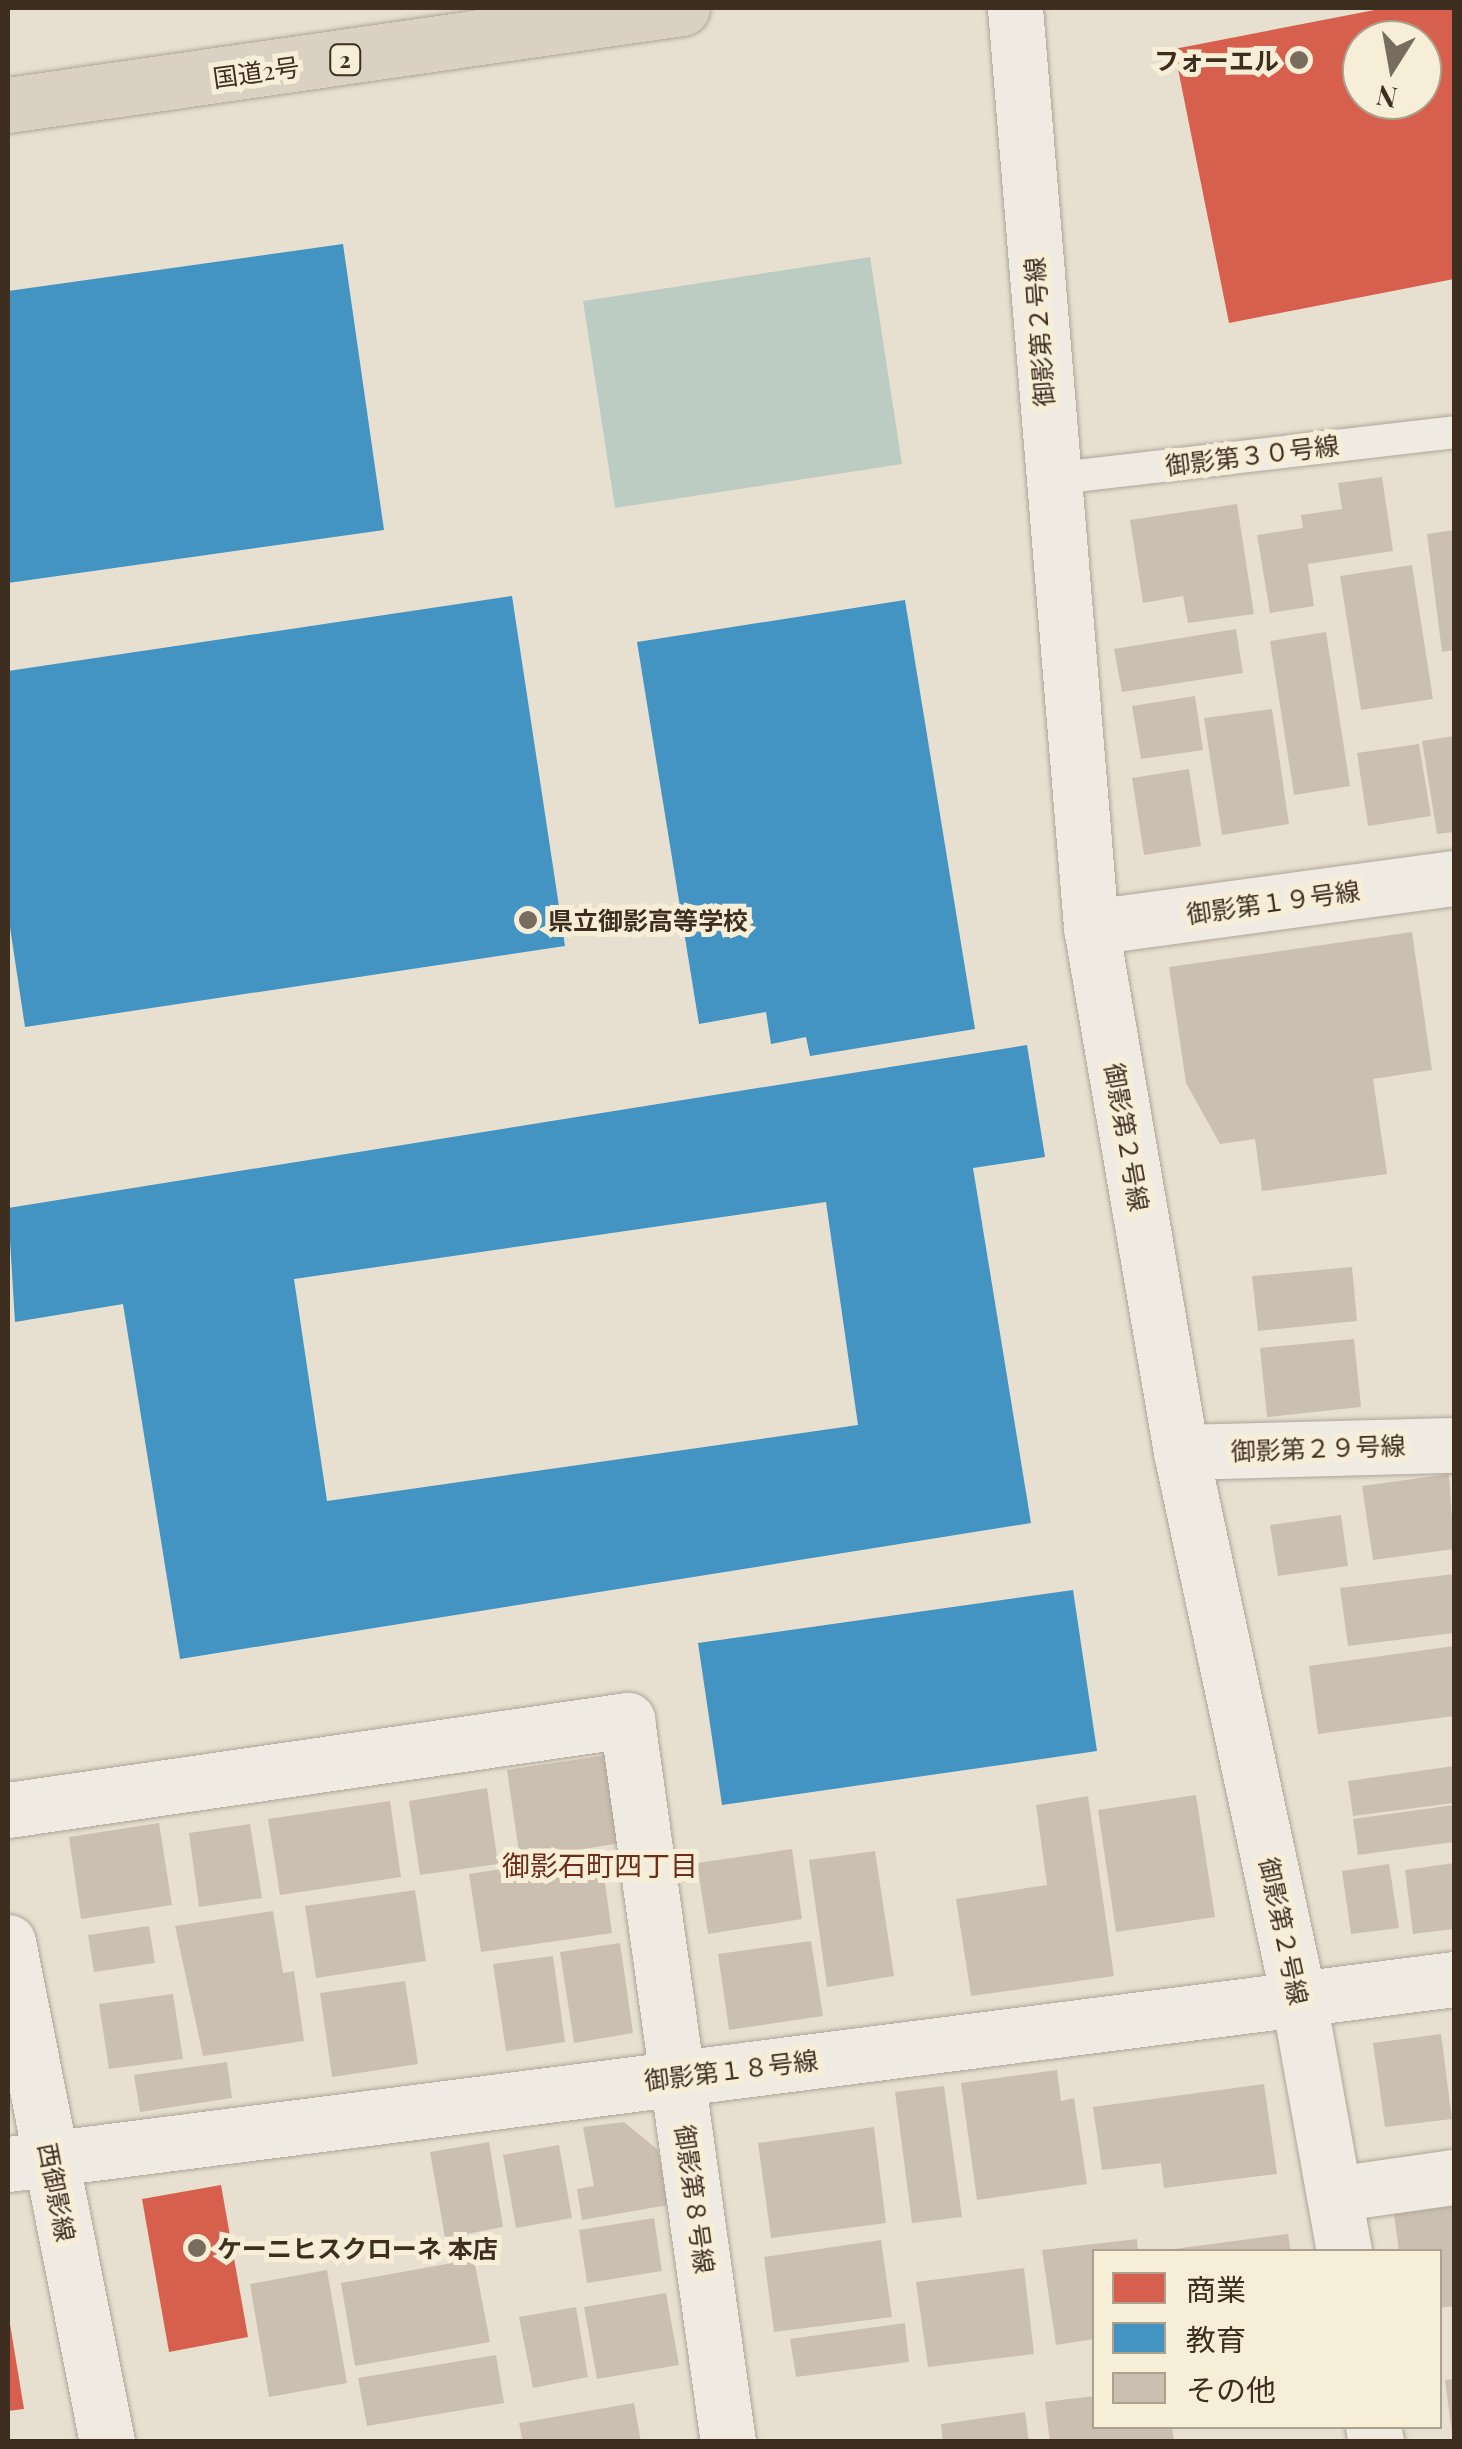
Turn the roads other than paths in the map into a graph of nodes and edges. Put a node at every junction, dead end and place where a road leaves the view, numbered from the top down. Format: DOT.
graph roads {
  1 [pos="682,8"];
  2 [pos="1015,8"];
  3 [pos="8,106"];
  4 [pos="1454,432"];
  5 [pos="1050,478"];
  6 [pos="1454,878"];
  7 [pos="1091,927"];
  8 [pos="1454,1444"];
  9 [pos="1181,1452"];
  10 [pos="8,1810"];
  11 [pos="8,1942"];
  12 [pos="1454,1979"];
  13 [pos="1299,2001"];
  14 [pos="678,2076"];
  15 [pos="29,2162"];
  16 [pos="1454,2178"];
  17 [pos="1334,2194"];
  18 [pos="1343,2249"];
  19 [pos="107,2442"];
  20 [pos="728,2442"];
  1 -- 3 [label="highway, 国道2号 / 2"];
  2 -- 5 [label="street, 御影第２号線"];
  4 -- 5 [label="lane, 御影第３０号線"];
  5 -- 7 [label="street, 御影第２号線"];
  6 -- 7 [label="street, 御影第１９号線"];
  7 -- 9 [label="street, 御影第２号線"];
  8 -- 9 [label="street, 御影第２９号線"];
  9 -- 13 [label="street, 御影第２号線"];
  10 -- 14 [label="street, 御影第８号線"];
  11 -- 15 [label="street, 西御影線"];
  12 -- 13 [label="street, 御影第１８号線"];
  13 -- 14 [label="street, 御影第１８号線"];
  13 -- 17 [label="street, 御影第２号線"];
  14 -- 15 [label="street, 御影第１８号線"];
  14 -- 20 [label="street, 御影第８号線"];
  15 -- 19 [label="street, 西御影線"];
  16 -- 17 [label="street"];
  17 -- 18 [label="street, 御影第２号線"];
}
